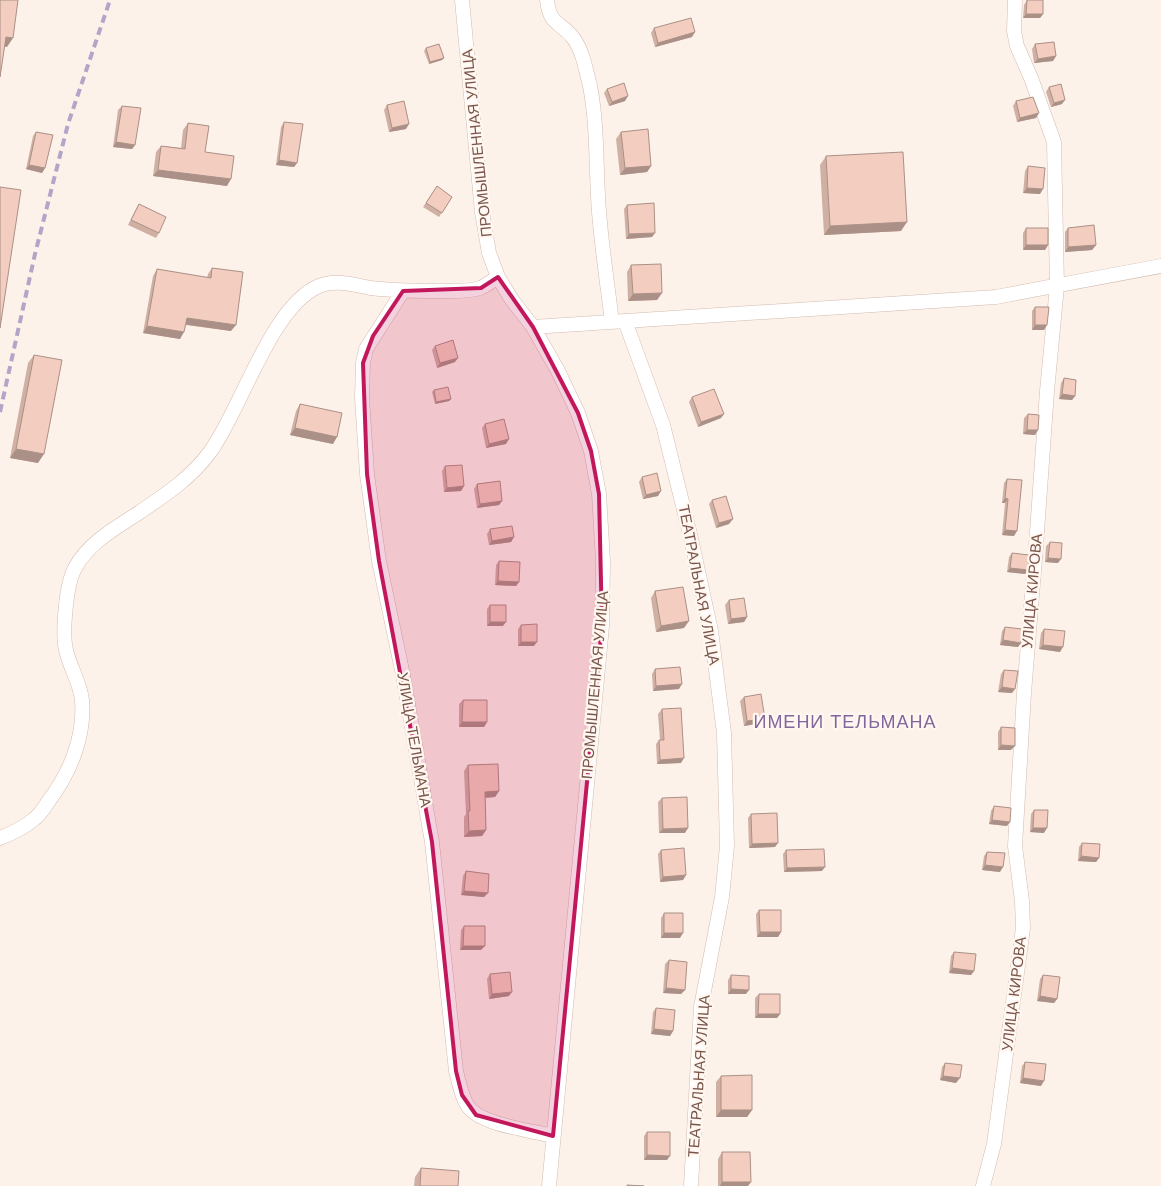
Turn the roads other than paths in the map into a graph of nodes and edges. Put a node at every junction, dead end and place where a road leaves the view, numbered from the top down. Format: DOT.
graph roads {
  1 [pos="462,0"];
  2 [pos="546,0"];
  3 [pos="1014,0"];
  4 [pos="1161,266"];
  5 [pos="498,277"];
  6 [pos="1057,286"];
  7 [pos="402,292"];
  8 [pos="618,321"];
  9 [pos="533,326"];
  10 [pos="0,838"];
  11 [pos="553,1136"];
  12 [pos="549,1186"];
  13 [pos="691,1186"];
  14 [pos="983,1186"];
  1 -- 5 [label="street, ПРОМЫШЛЕННАЯ УЛИЦА"];
  2 -- 8 [label="street, ТЕАТРАЛЬНАЯ УЛИЦА"];
  3 -- 6 [label="street, УЛИЦА КИРОВА"];
  4 -- 6 [label="street"];
  5 -- 7 [label="street"];
  5 -- 9 [label="street, ПРОМЫШЛЕННАЯ УЛИЦА"];
  6 -- 8 [label="street"];
  6 -- 14 [label="street, УЛИЦА КИРОВА"];
  7 -- 10 [label="street"];
  7 -- 11 [label="street, УЛИЦА ТЕЛЬМАНА"];
  8 -- 9 [label="street"];
  8 -- 13 [label="street, ТЕАТРАЛЬНАЯ УЛИЦА"];
  9 -- 11 [label="street, ПРОМЫШЛЕННАЯ УЛИЦА"];
  11 -- 12 [label="street, ПРОМЫШЛЕННАЯ УЛИЦА"];
}
